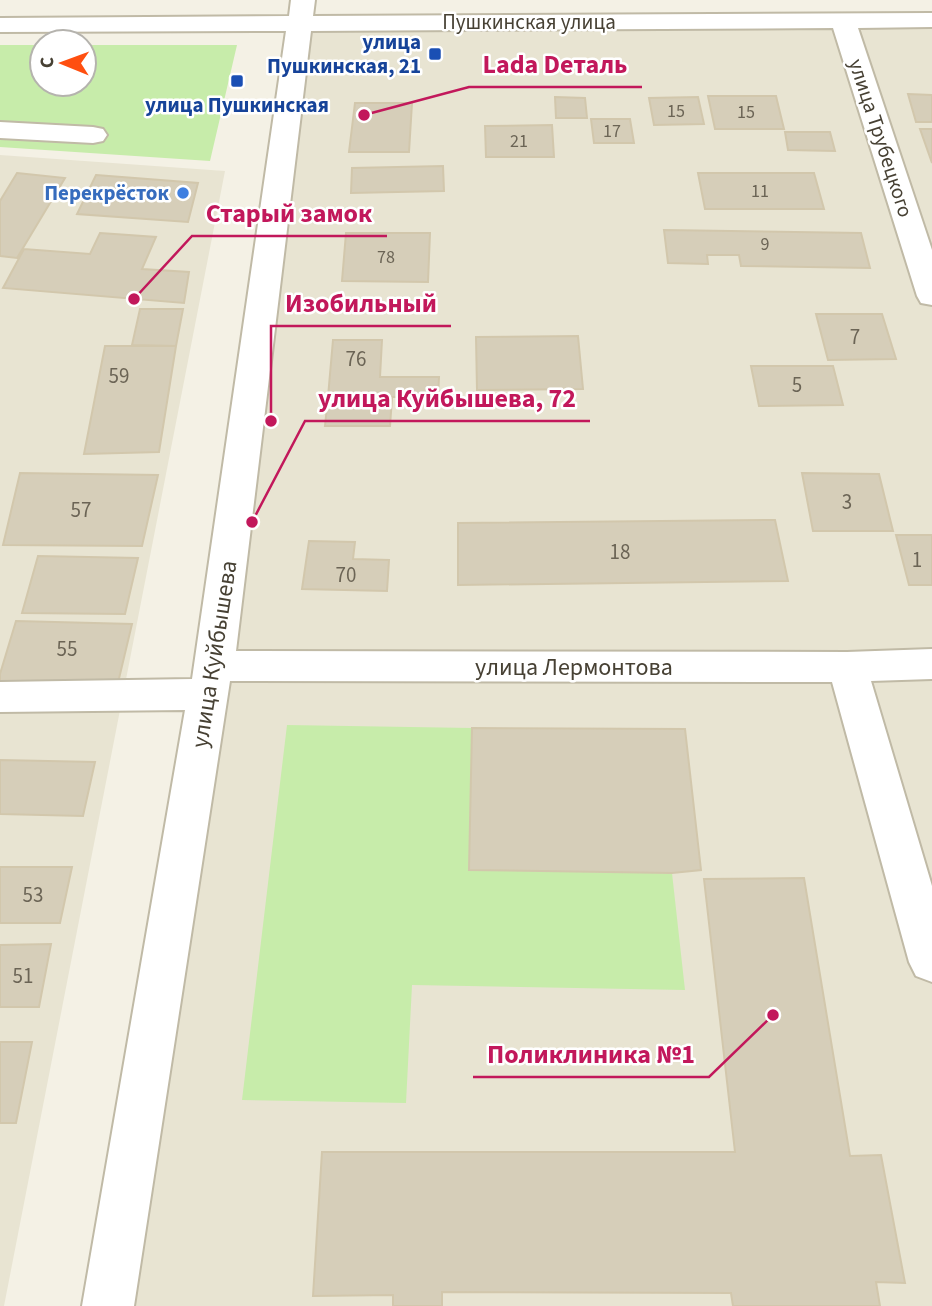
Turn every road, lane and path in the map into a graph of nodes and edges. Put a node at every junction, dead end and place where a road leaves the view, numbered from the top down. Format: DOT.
graph roads {
  1 [pos="301,11"];
  2 [pos="843,20"];
  3 [pos="932,20"];
  4 [pos="0,25"];
  5 [pos="0,130"];
  6 [pos="93,135"];
  7 [pos="932,296"];
  8 [pos="932,664"];
  9 [pos="847,667"];
  10 [pos="211,680"];
  11 [pos="0,697"];
  12 [pos="932,962"];
  13 [pos="108,1306"];
  1 -- 2 [label="street, Пушкинская улица"];
  1 -- 4 [label="street, Пушкинская улица"];
  1 -- 10 [label="street, улица Куйбышева"];
  2 -- 3 [label="street, Пушкинская улица"];
  2 -- 7 [label="street, улица Трубецкого"];
  5 -- 6 [label="street"];
  8 -- 9 [label="street, улица Лермонтова"];
  9 -- 10 [label="street, улица Лермонтова"];
  9 -- 12 [label="street"];
  10 -- 11 [label="street, улица Лермонтова"];
  10 -- 13 [label="street, улица Куйбышева"];
}
